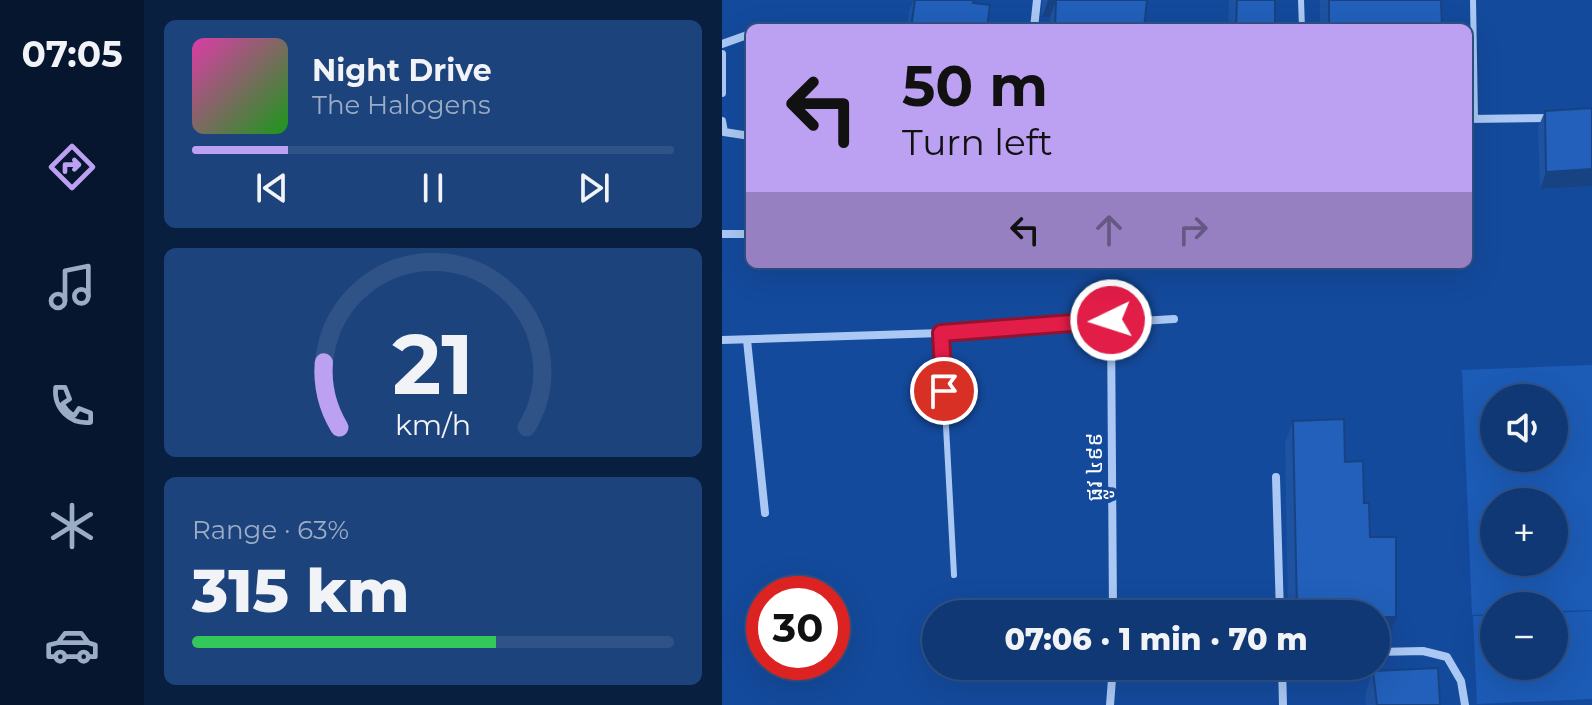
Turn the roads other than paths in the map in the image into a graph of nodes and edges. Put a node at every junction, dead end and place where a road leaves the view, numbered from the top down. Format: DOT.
graph roads {
  1 [pos="1037,0"];
  2 [pos="1301,0"];
  3 [pos="1473,0"];
  4 [pos="1034,24"];
  5 [pos="1302,24"];
  6 [pos="746,35"];
  7 [pos="722,44"];
  8 [pos="722,54"];
  9 [pos="722,93"];
  10 [pos="1563,117"];
  11 [pos="1472,119"];
  12 [pos="722,121"];
  13 [pos="746,135"];
  14 [pos="722,234"];
  15 [pos="746,234"];
  16 [pos="1174,319"];
  17 [pos="1111,320"];
  18 [pos="941,333"];
  19 [pos="722,340"];
  20 [pos="747,340"];
  21 [pos="1276,477"];
  22 [pos="765,513"];
  23 [pos="954,575"];
  24 [pos="1113,600"];
  25 [pos="1280,600"];
  26 [pos="1390,652"];
  27 [pos="1112,680"];
  28 [pos="1282,680"];
  29 [pos="1110,705"];
  30 [pos="1283,705"];
  31 [pos="1465,705"];
  1 -- 4 [label="street"];
  2 -- 5 [label="lane"];
  3 -- 11 [label="lane"];
  6 -- 7 [label="street"];
  8 -- 9 [label="street"];
  10 -- 11 [label="street"];
  12 -- 13 [label="street"];
  14 -- 15 [label="street"];
  16 -- 17 [label="street"];
  17 -- 18 [label="street"];
  17 -- 24 [label="street, ផ្លូវ ៤៩៩"];
  18 -- 20 [label="street"];
  18 -- 23 [label="lane"];
  19 -- 20 [label="street"];
  20 -- 22 [label="street"];
  21 -- 25 [label="street"];
  26 -- 31 [label="street"];
  27 -- 29 [label="street"];
  28 -- 30 [label="street"];
}
